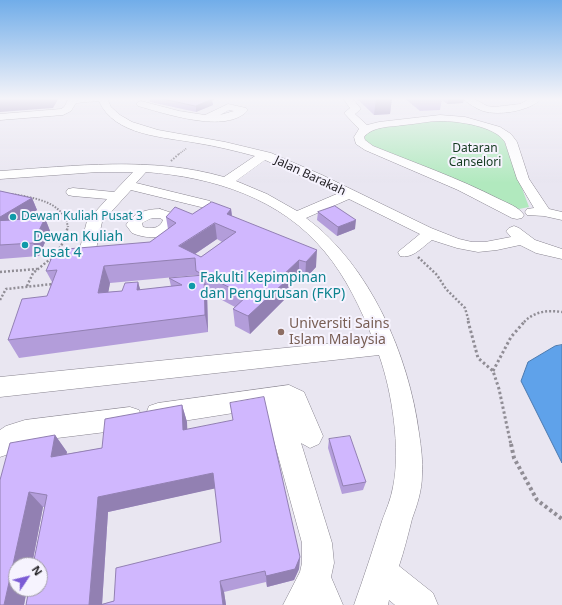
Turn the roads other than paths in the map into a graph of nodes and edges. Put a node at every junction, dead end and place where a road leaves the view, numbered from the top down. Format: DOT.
graph roads {
  1 [pos="136,126"];
  2 [pos="362,126"];
  3 [pos="376,126"];
  4 [pos="488,126"];
  5 [pos="365,129"];
  6 [pos="264,156"];
  7 [pos="143,168"];
  8 [pos="0,175"];
  9 [pos="35,178"];
  10 [pos="226,182"];
  11 [pos="127,185"];
  12 [pos="4,189"];
  13 [pos="73,192"];
  14 [pos="349,194"];
  15 [pos="205,204"];
  16 [pos="123,208"];
  17 [pos="544,212"];
  18 [pos="518,215"];
  19 [pos="562,216"];
  20 [pos="295,217"];
  21 [pos="431,233"];
  22 [pos="522,239"];
  23 [pos="124,251"];
  24 [pos="408,251"];
  25 [pos="562,254"];
  26 [pos="387,346"];
  27 [pos="0,387"];
  28 [pos="274,396"];
  29 [pos="310,436"];
  30 [pos="0,445"];
  31 [pos="382,573"];
  32 [pos="320,591"];
  33 [pos="300,605"];
  34 [pos="371,605"];
  35 [pos="421,605"];
  1 -- 6 [label="street, Jalan Barakah"];
  2 -- 5 [label="street"];
  3 -- 5 [label="street"];
  4 -- 17 [label="street"];
  5 -- 18 [label="street"];
  6 -- 10 [label="street"];
  6 -- 14 [label="street, Jalan Barakah"];
  7 -- 9 [label="street"];
  7 -- 10 [label="street"];
  7 -- 11 [label="street"];
  8 -- 9 [label="street"];
  9 -- 12 [label="street"];
  10 -- 20 [label="street"];
  11 -- 15 [label="street"];
  11 -- 16 [label="street"];
  13 -- 16 [label="street"];
  14 -- 20 [label="street"];
  14 -- 21 [label="street, Jalan Barakah"];
  16 -- 23 [label="street"];
  17 -- 18 [label="street"];
  17 -- 19 [label="street"];
  18 -- 22 [label="street"];
  20 -- 26 [label="street"];
  21 -- 22 [label="street, Jalan Barakah"];
  21 -- 24 [label="street"];
  22 -- 25 [label="street"];
  26 -- 27 [label="street"];
  26 -- 31 [label="street"];
  28 -- 29 [label="street"];
  28 -- 30 [label="street"];
  28 -- 32 [label="street"];
  31 -- 34 [label="street"];
  31 -- 35 [label="street"];
  32 -- 33 [label="street"];
}
